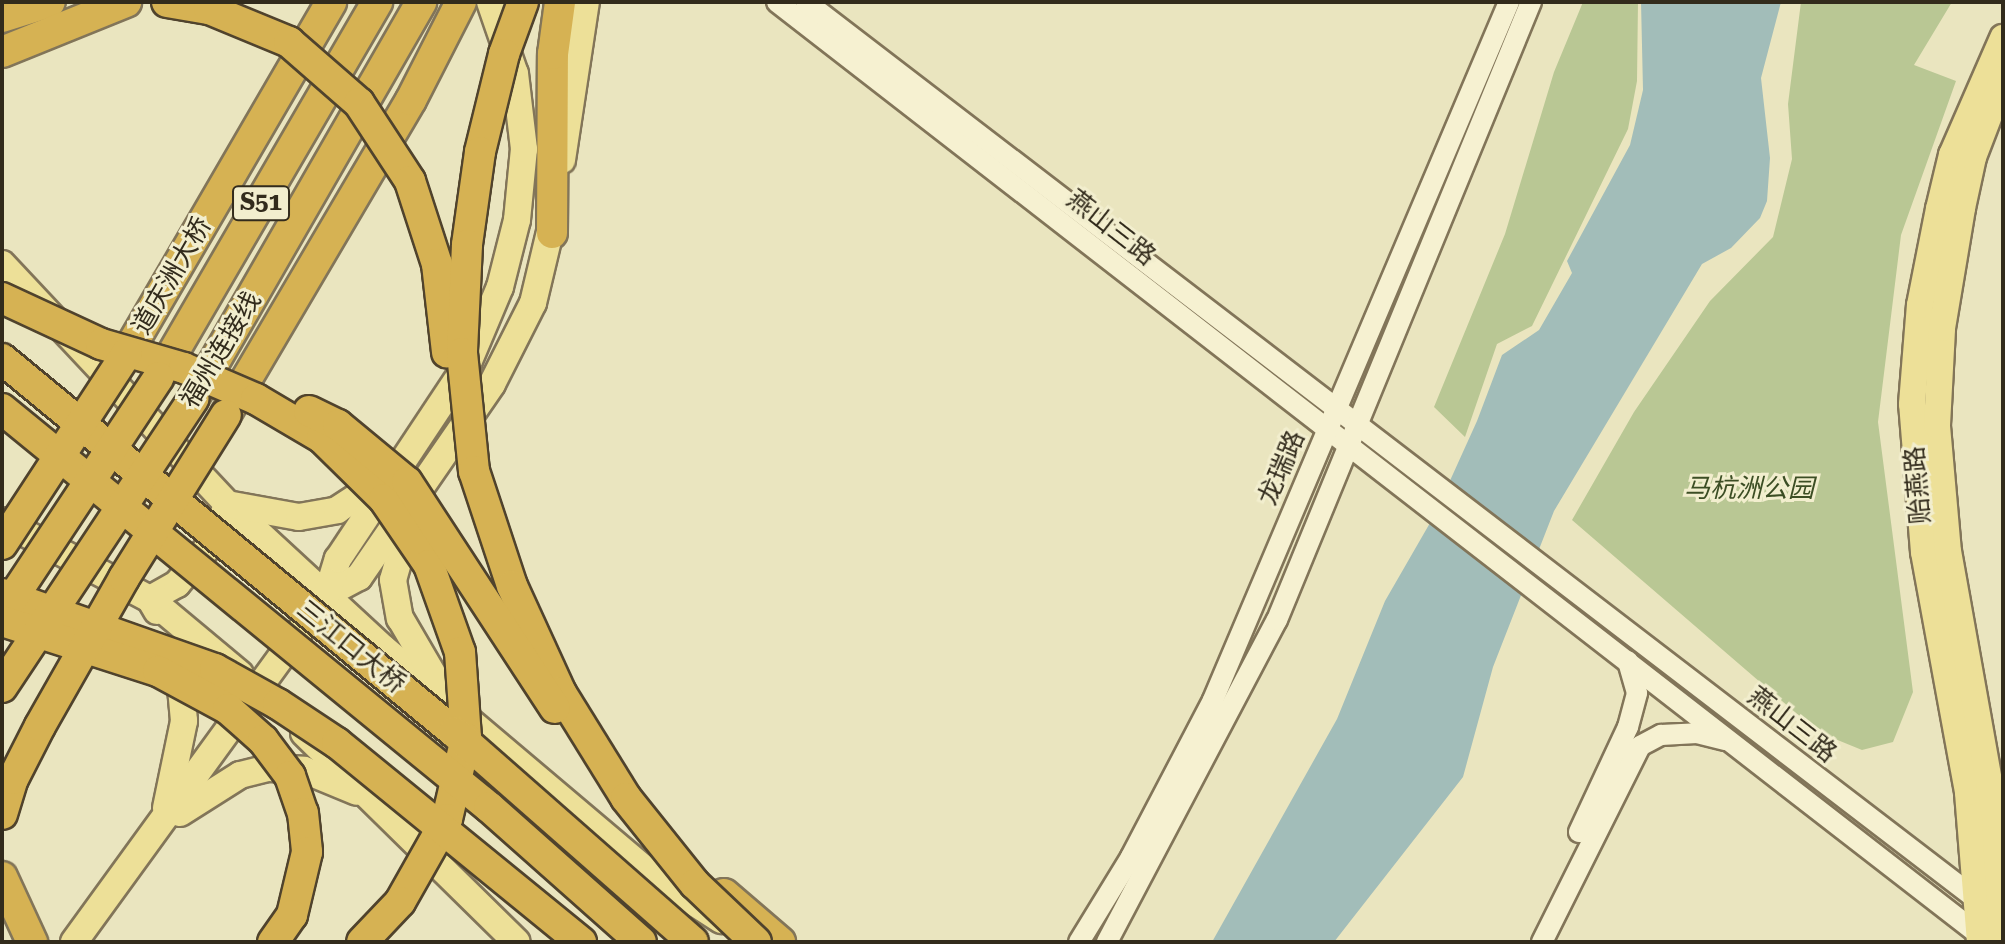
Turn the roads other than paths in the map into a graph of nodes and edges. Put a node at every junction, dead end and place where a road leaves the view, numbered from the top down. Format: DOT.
graph roads {
  1 [pos="50,2"];
  2 [pos="126,2"];
  3 [pos="167,2"];
  4 [pos="421,2"];
  5 [pos="461,2"];
  6 [pos="490,2"];
  7 [pos="523,2"];
  8 [pos="560,2"];
  9 [pos="586,2"];
  10 [pos="777,2"];
  11 [pos="806,2"];
  12 [pos="1509,2"];
  13 [pos="1531,2"];
  14 [pos="328,8"];
  15 [pos="370,15"];
  16 [pos="2,17"];
  17 [pos="2003,38"];
  18 [pos="2,52"];
  19 [pos="2003,79"];
  20 [pos="552,233"];
  21 [pos="2,264"];
  22 [pos="2,298"];
  23 [pos="2,359"];
  24 [pos="172,373"];
  25 [pos="2,409"];
  26 [pos="1331,419"];
  27 [pos="1358,426"];
  28 [pos="425,433"];
  29 [pos="1350,446"];
  30 [pos="449,450"];
  31 [pos="409,456"];
  32 [pos="474,471"];
  33 [pos="430,478"];
  34 [pos="227,504"];
  35 [pos="2,521"];
  36 [pos="2,544"];
  37 [pos="124,578"];
  38 [pos="2,594"];
  39 [pos="327,594"];
  40 [pos="150,599"];
  41 [pos="2,614"];
  42 [pos="2,621"];
  43 [pos="1628,661"];
  44 [pos="2,687"];
  45 [pos="258,689"];
  46 [pos="493,740"];
  47 [pos="1732,742"];
  48 [pos="2,756"];
  49 [pos="383,807"];
  50 [pos="2,814"];
  51 [pos="161,827"];
  52 [pos="2,877"];
  53 [pos="1991,929"];
  54 [pos="75,938"];
  55 [pos="32,942"];
  56 [pos="273,942"];
  57 [pos="362,942"];
  58 [pos="517,942"];
  59 [pos="581,942"];
  60 [pos="641,942"];
  61 [pos="693,942"];
  62 [pos="755,942"];
  63 [pos="780,942"];
  64 [pos="1079,942"];
  65 [pos="1107,942"];
  66 [pos="1527,942"];
  67 [pos="1542,942"];
  1 -- 16 [label="highway"];
  2 -- 18 [label="highway"];
  3 -- 32 [label="highway, bridge"];
  4 -- 44 [label="highway, 福州连接线 / S51, bridge"];
  5 -- 37 [label="highway, bridge"];
  6 -- 28 [label="main road"];
  7 -- 32 [label="highway, bridge"];
  8 -- 20 [label="highway"];
  9 -- 20 [label="main road"];
  10 -- 26 [label="street, 燕山三路"];
  11 -- 26 [label="street, 燕山三路"];
  12 -- 26 [label="street, 龙瑞路"];
  13 -- 27 [label="street, 龙瑞路"];
  14 -- 36 [label="highway, 道庆洲大桥, bridge"];
  15 -- 24 [label="highway, 福州连接线 / S51"];
  17 -- 53 [label="main road, 贻燕路"];
  19 -- 53 [label="main road, 贻燕路"];
  20 -- 30 [label="main road"];
  21 -- 34 [label="main road"];
  22 -- 24 [label="highway, bridge"];
  23 -- 61 [label="highway, 三江口大桥, bridge"];
  24 -- 41 [label="highway, 福州连接线 / S51, bridge"];
  24 -- 57 [label="highway, bridge"];
  24 -- 63 [label="highway, bridge"];
  25 -- 60 [label="highway, 三江口大桥, bridge"];
  26 -- 27 [label="street, 燕山三路"];
  26 -- 29 [label="street, 燕山三路"];
  26 -- 64 [label="street, 龙瑞路"];
  27 -- 29 [label="street, 龙瑞路"];
  27 -- 53 [label="street, 燕山三路"];
  28 -- 30 [label="main road"];
  28 -- 31 [label="main road"];
  29 -- 43 [label="street, 燕山三路"];
  29 -- 65 [label="street, 龙瑞路"];
  30 -- 33 [label="main road"];
  31 -- 34 [label="main road"];
  31 -- 39 [label="main road"];
  32 -- 62 [label="highway, bridge"];
  33 -- 39 [label="main road"];
  33 -- 46 [label="main road"];
  34 -- 39 [label="main road"];
  34 -- 40 [label="main road"];
  35 -- 40 [label="main road"];
  37 -- 48 [label="highway, bridge"];
  37 -- 50 [label="highway, bridge"];
  38 -- 59 [label="highway, bridge"];
  39 -- 45 [label="main road"];
  39 -- 46 [label="main road"];
  40 -- 45 [label="main road"];
  40 -- 51 [label="main road"];
  42 -- 56 [label="highway, bridge"];
  43 -- 47 [label="street, 燕山三路"];
  43 -- 66 [label="street"];
  45 -- 49 [label="main road"];
  45 -- 51 [label="main road"];
  46 -- 62 [label="main road"];
  47 -- 53 [label="street, 燕山三路"];
  47 -- 67 [label="street"];
  49 -- 51 [label="main road"];
  49 -- 58 [label="main road"];
  51 -- 54 [label="main road"];
  52 -- 55 [label="highway"];
}
